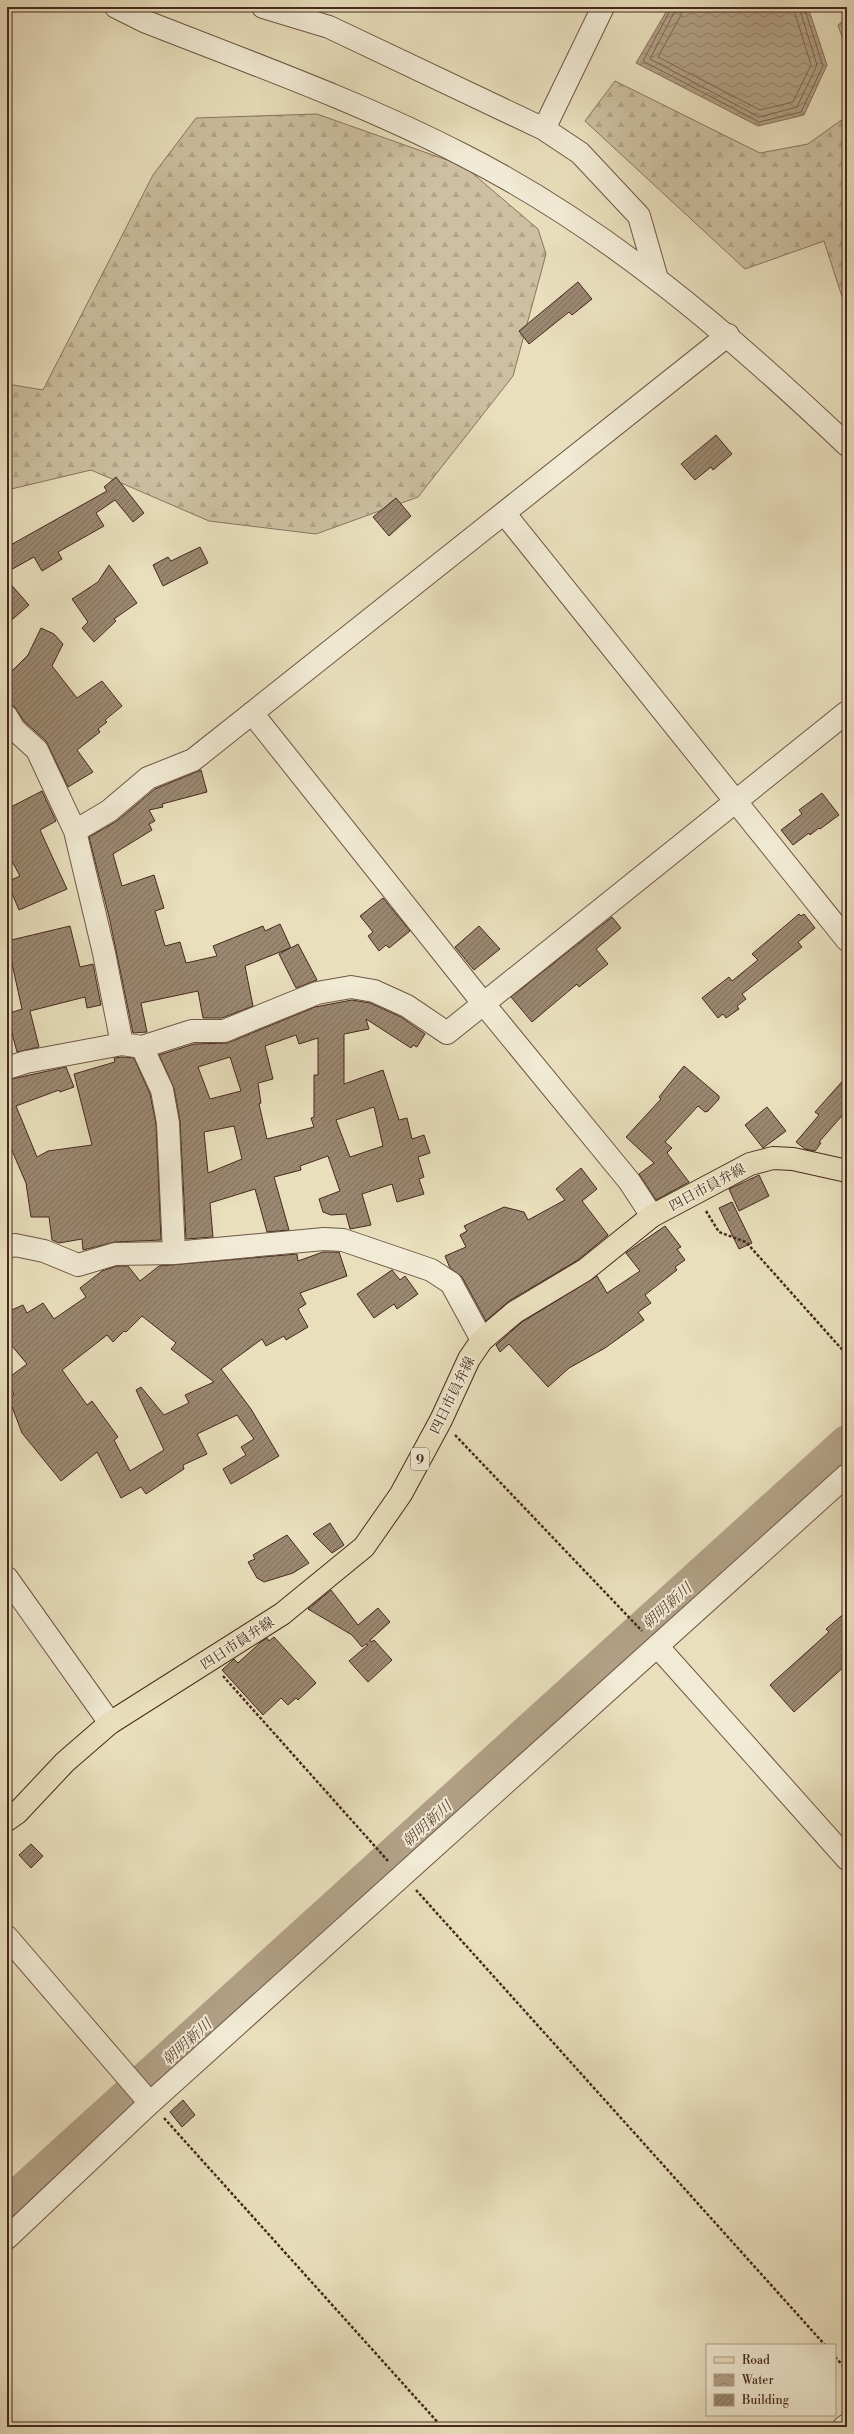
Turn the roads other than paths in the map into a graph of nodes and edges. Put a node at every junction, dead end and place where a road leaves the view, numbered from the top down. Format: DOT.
graph roads {
  1 [pos="116,7"];
  2 [pos="263,7"];
  3 [pos="603,7"];
  4 [pos="311,14"];
  5 [pos="544,129"];
  6 [pos="657,279"];
  7 [pos="728,335"];
  8 [pos="847,445"];
  9 [pos="504,513"];
  10 [pos="847,712"];
  11 [pos="252,713"];
  12 [pos="7,717"];
  13 [pos="735,801"];
  14 [pos="76,831"];
  15 [pos="847,940"];
  16 [pos="483,1003"];
  17 [pos="132,1046"];
  18 [pos="7,1068"];
  19 [pos="847,1171"];
  20 [pos="652,1216"];
  21 [pos="7,1247"];
  22 [pos="174,1253"];
  23 [pos="482,1340"];
  24 [pos="847,1475"];
  25 [pos="7,1578"];
  26 [pos="652,1641"];
  27 [pos="110,1724"];
  28 [pos="7,1820"];
  29 [pos="847,1859"];
  30 [pos="7,1937"];
  31 [pos="142,2094"];
  32 [pos="7,2238"];
  33 [pos="847,2425"];
  34 [pos="844,2427"];
  1 -- 6 [label="street"];
  2 -- 4 [label="street"];
  3 -- 5 [label="street"];
  4 -- 5 [label="street"];
  5 -- 6 [label="street"];
  6 -- 7 [label="street"];
  7 -- 8 [label="street"];
  7 -- 9 [label="street"];
  9 -- 11 [label="street"];
  9 -- 13 [label="street"];
  10 -- 13 [label="street"];
  11 -- 14 [label="street"];
  11 -- 16 [label="street"];
  12 -- 14 [label="street"];
  13 -- 15 [label="street"];
  13 -- 16 [label="street"];
  14 -- 17 [label="street"];
  16 -- 17 [label="street"];
  16 -- 20 [label="street"];
  17 -- 18 [label="street"];
  17 -- 22 [label="street"];
  19 -- 20 [label="main road, 四日市員弁線 / 9"];
  20 -- 23 [label="main road, 四日市員弁線 / 9"];
  21 -- 22 [label="street"];
  22 -- 23 [label="street"];
  23 -- 27 [label="main road, 四日市員弁線 / 9"];
  24 -- 26 [label="street"];
  25 -- 27 [label="street"];
  26 -- 29 [label="street"];
  26 -- 31 [label="street"];
  27 -- 28 [label="main road, 四日市員弁線 / 9"];
  30 -- 31 [label="street"];
  31 -- 32 [label="street"];
  33 -- 34 [label="street"];
}
